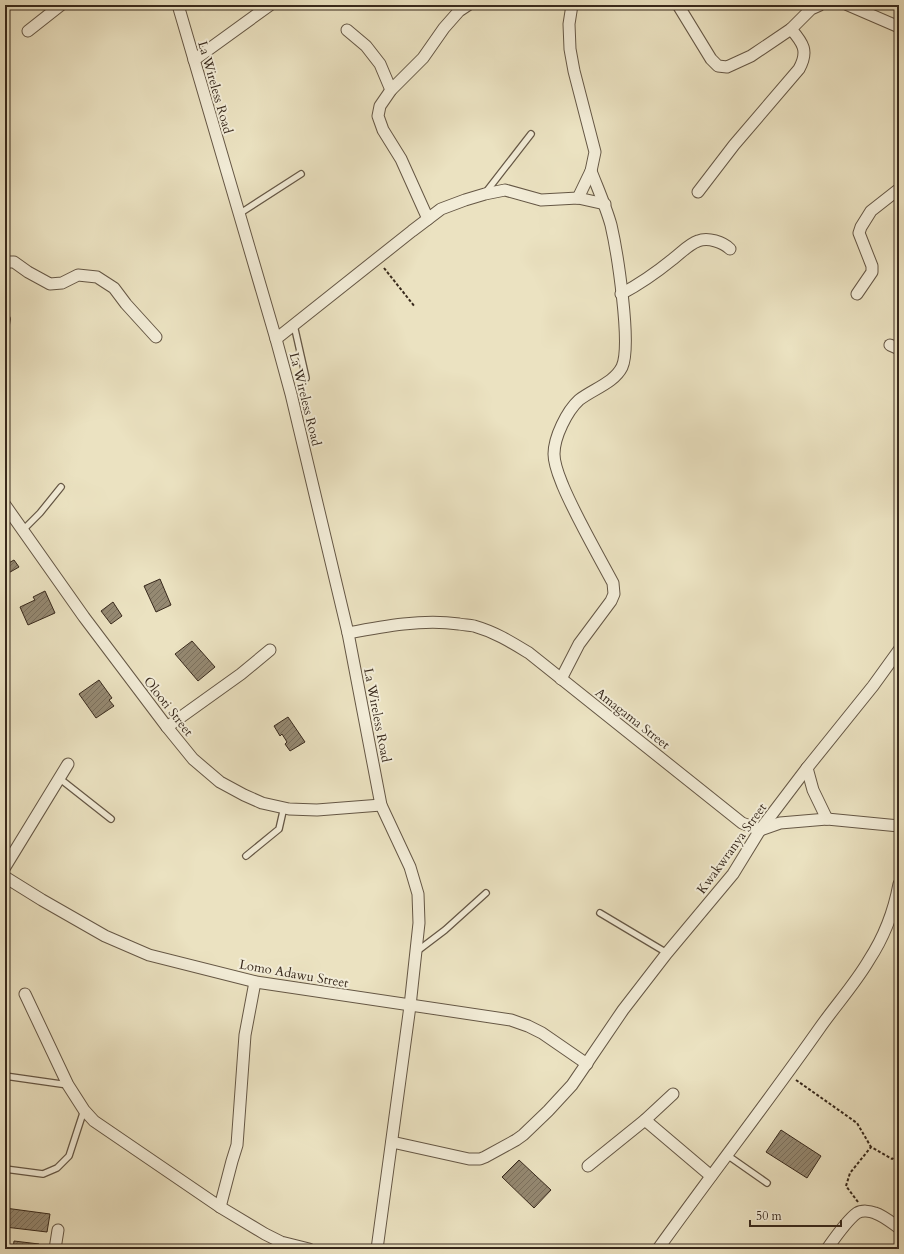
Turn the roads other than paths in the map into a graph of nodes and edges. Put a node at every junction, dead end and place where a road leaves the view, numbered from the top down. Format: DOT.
graph roads {
  1 [pos="61,5"];
  2 [pos="178,5"];
  3 [pos="270,5"];
  4 [pos="468,5"];
  5 [pos="572,5"];
  6 [pos="678,5"];
  7 [pos="820,5"];
  8 [pos="848,5"];
  9 [pos="899,27"];
  10 [pos="791,29"];
  11 [pos="346,30"];
  12 [pos="28,31"];
  13 [pos="194,60"];
  14 [pos="391,90"];
  15 [pos="531,134"];
  16 [pos="591,172"];
  17 [pos="301,174"];
  18 [pos="899,189"];
  19 [pos="698,192"];
  20 [pos="485,194"];
  21 [pos="578,198"];
  22 [pos="605,204"];
  23 [pos="239,214"];
  24 [pos="428,219"];
  25 [pos="730,249"];
  26 [pos="5,262"];
  27 [pos="622,294"];
  28 [pos="857,294"];
  29 [pos="5,316"];
  30 [pos="294,326"];
  31 [pos="5,330"];
  32 [pos="156,336"];
  33 [pos="276,339"];
  34 [pos="306,378"];
  35 [pos="61,487"];
  36 [pos="6,507"];
  37 [pos="22,530"];
  38 [pos="348,633"];
  39 [pos="270,650"];
  40 [pos="899,650"];
  41 [pos="561,679"];
  42 [pos="167,727"];
  43 [pos="68,764"];
  44 [pos="807,768"];
  45 [pos="60,778"];
  46 [pos="381,805"];
  47 [pos="284,807"];
  48 [pos="111,819"];
  49 [pos="826,819"];
  50 [pos="899,826"];
  51 [pos="760,830"];
  52 [pos="246,856"];
  53 [pos="5,867"];
  54 [pos="5,876"];
  55 [pos="899,884"];
  56 [pos="486,893"];
  57 [pos="896,910"];
  58 [pos="600,913"];
  59 [pos="416,952"];
  60 [pos="667,953"];
  61 [pos="254,982"];
  62 [pos="26,994"];
  63 [pos="410,1006"];
  64 [pos="587,1064"];
  65 [pos="5,1076"];
  66 [pos="68,1085"];
  67 [pos="673,1094"];
  68 [pos="84,1110"];
  69 [pos="645,1120"];
  70 [pos="392,1142"];
  71 [pos="727,1155"];
  72 [pos="588,1166"];
  73 [pos="5,1169"];
  74 [pos="711,1176"];
  75 [pos="767,1182"];
  76 [pos="220,1207"];
  77 [pos="899,1228"];
  78 [pos="58,1230"];
  79 [pos="55,1249"];
  80 [pos="310,1249"];
  81 [pos="377,1249"];
  82 [pos="658,1249"];
  83 [pos="826,1249"];
  1 -- 12 [label="street"];
  2 -- 13 [label="street, La Wireless Road"];
  3 -- 13 [label="street"];
  4 -- 14 [label="street"];
  5 -- 16 [label="street"];
  6 -- 10 [label="street"];
  7 -- 10 [label="street"];
  8 -- 9 [label="street"];
  10 -- 19 [label="street"];
  11 -- 14 [label="street"];
  13 -- 23 [label="street, La Wireless Road"];
  14 -- 24 [label="street"];
  15 -- 20 [label="lane"];
  16 -- 21 [label="street"];
  16 -- 22 [label="street"];
  17 -- 23 [label="lane"];
  18 -- 28 [label="street"];
  20 -- 21 [label="street"];
  20 -- 24 [label="street"];
  21 -- 22 [label="street"];
  22 -- 27 [label="street"];
  23 -- 33 [label="street, La Wireless Road"];
  24 -- 30 [label="street"];
  25 -- 27 [label="street"];
  26 -- 32 [label="street"];
  27 -- 41 [label="street"];
  29 -- 31 [label="lane"];
  30 -- 33 [label="street"];
  30 -- 34 [label="lane"];
  33 -- 38 [label="street, La Wireless Road"];
  35 -- 37 [label="lane"];
  36 -- 37 [label="street, Olooti Street"];
  37 -- 42 [label="street, Olooti Street"];
  38 -- 41 [label="street, Amagama Street"];
  38 -- 46 [label="street, La Wireless Road"];
  39 -- 42 [label="street"];
  40 -- 44 [label="street, Kwakwranya Street"];
  41 -- 51 [label="street, Amagama Street"];
  42 -- 47 [label="street, Olooti Street"];
  43 -- 45 [label="street"];
  44 -- 49 [label="street"];
  44 -- 51 [label="street, Kwakwranya Street"];
  45 -- 48 [label="lane"];
  45 -- 53 [label="street"];
  46 -- 47 [label="street, Olooti Street"];
  46 -- 59 [label="street, La Wireless Road"];
  47 -- 52 [label="lane"];
  49 -- 50 [label="street"];
  49 -- 51 [label="street"];
  51 -- 60 [label="street, Kwakwranya Street"];
  54 -- 61 [label="street, Lomo Adawu Street"];
  55 -- 57 [label="street"];
  56 -- 59 [label="lane"];
  57 -- 71 [label="street"];
  58 -- 60 [label="lane"];
  59 -- 63 [label="street, La Wireless Road"];
  60 -- 64 [label="street, Kwakwranya Street"];
  61 -- 63 [label="street, Lomo Adawu Street"];
  61 -- 76 [label="street"];
  62 -- 66 [label="street"];
  63 -- 64 [label="street, Lomo Adawu Street"];
  63 -- 70 [label="street, La Wireless Road"];
  64 -- 70 [label="street, Kwakwranya Street"];
  65 -- 66 [label="lane"];
  66 -- 68 [label="street"];
  67 -- 69 [label="street"];
  68 -- 73 [label="lane"];
  68 -- 76 [label="street"];
  69 -- 72 [label="street"];
  69 -- 74 [label="street"];
  70 -- 81 [label="street, La Wireless Road"];
  71 -- 74 [label="street"];
  71 -- 75 [label="lane"];
  74 -- 82 [label="street"];
  76 -- 80 [label="street"];
  77 -- 83 [label="street"];
  78 -- 79 [label="street"];
}
